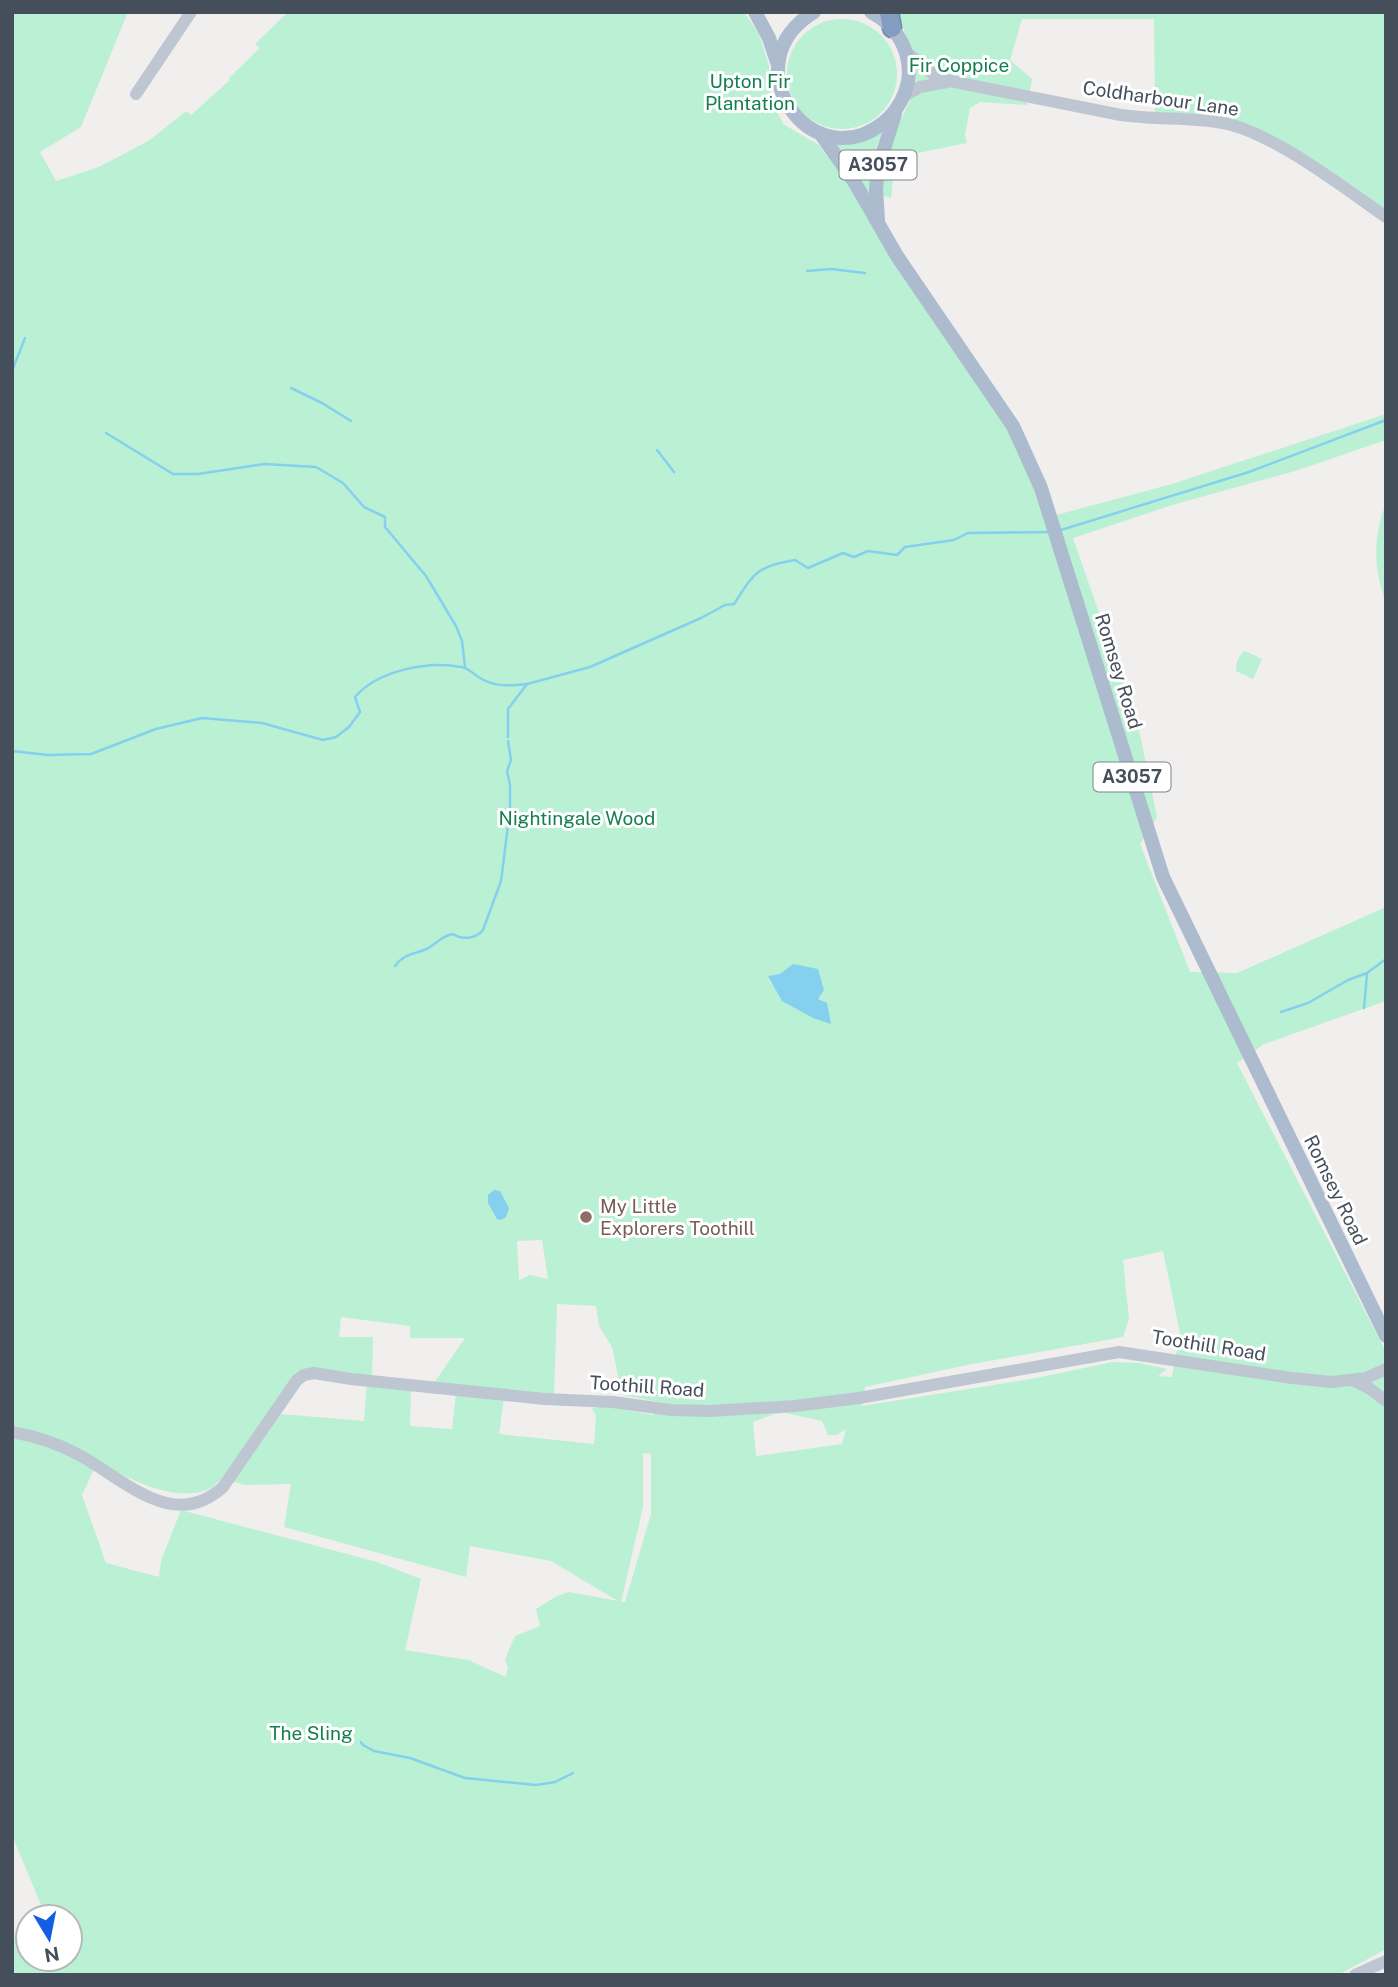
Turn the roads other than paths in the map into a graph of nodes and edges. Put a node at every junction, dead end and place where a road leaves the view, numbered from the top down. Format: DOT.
graph roads {
  1 [pos="191,12"];
  2 [pos="755,12"];
  3 [pos="814,12"];
  4 [pos="871,12"];
  5 [pos="891,20"];
  6 [pos="905,51"];
  7 [pos="778,64"];
  8 [pos="950,81"];
  9 [pos="136,94"];
  10 [pos="900,103"];
  11 [pos="820,133"];
  12 [pos="1386,217"];
  13 [pos="878,224"];
  14 [pos="1386,1336"];
  15 [pos="1386,1369"];
  16 [pos="1353,1381"];
  17 [pos="1386,1401"];
  18 [pos="12,1432"];
  19 [pos="1386,1961"];
  20 [pos="1355,1975"];
  1 -- 9 [label="street"];
  2 -- 7 [label="main road"];
  3 -- 7 [label="main road"];
  4 -- 5 [label="main road"];
  5 -- 6 [label="main road"];
  6 -- 8 [label="street, Coldharbour Lane"];
  6 -- 10 [label="main road, Romsey Road"];
  7 -- 11 [label="main road, Romsey Road"];
  8 -- 10 [label="street, Coldharbour Lane"];
  8 -- 12 [label="street, Coldharbour Lane"];
  10 -- 11 [label="main road"];
  10 -- 13 [label="main road, Romsey Road / A3057"];
  11 -- 13 [label="main road, Romsey Road / A3057"];
  13 -- 14 [label="main road, Romsey Road / A3057"];
  15 -- 16 [label="street, Toothill Road"];
  16 -- 17 [label="street, Toothill Road"];
  16 -- 18 [label="street, Toothill Road"];
  19 -- 20 [label="street"];
}
